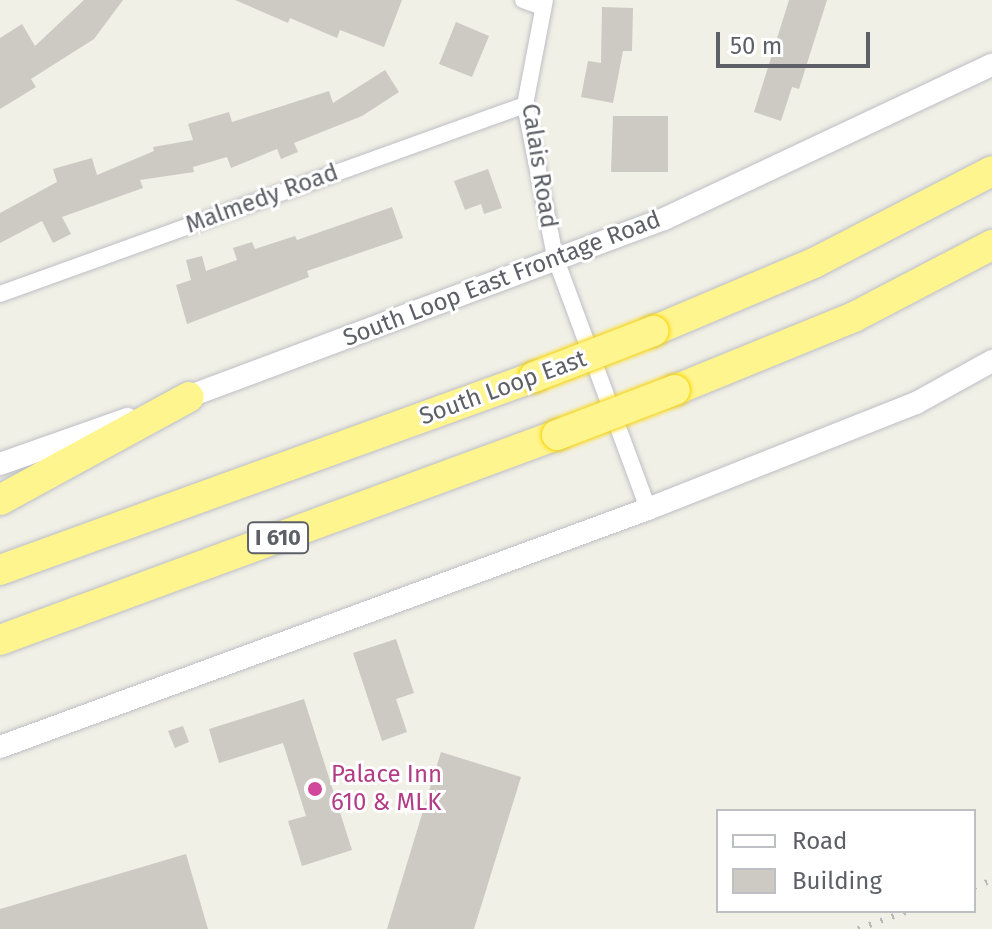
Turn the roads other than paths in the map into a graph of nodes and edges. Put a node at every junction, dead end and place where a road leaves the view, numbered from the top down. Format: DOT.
graph roads {
  1 [pos="523,0"];
  2 [pos="544,4"];
  3 [pos="992,65"];
  4 [pos="525,105"];
  5 [pos="992,171"];
  6 [pos="992,245"];
  7 [pos="555,257"];
  8 [pos="0,294"];
  9 [pos="992,361"];
  10 [pos="189,397"];
  11 [pos="0,464"];
  12 [pos="0,500"];
  13 [pos="648,509"];
  14 [pos="0,570"];
  15 [pos="0,640"];
  16 [pos="0,747"];
  1 -- 2 [label="street"];
  2 -- 4 [label="street, Calais Road"];
  3 -- 7 [label="main road, South Loop East Frontage Road"];
  4 -- 7 [label="street, Calais Road"];
  4 -- 8 [label="street, Malmedy Road"];
  5 -- 14 [label="highway, South Loop East, bridge"];
  6 -- 15 [label="highway, I 610, bridge"];
  7 -- 10 [label="main road, South Loop East Frontage Road"];
  7 -- 13 [label="street, Calais Road"];
  9 -- 13 [label="main road"];
  10 -- 11 [label="main road, South Loop East Frontage Road"];
  10 -- 12 [label="highway"];
  13 -- 16 [label="main road"];
}
